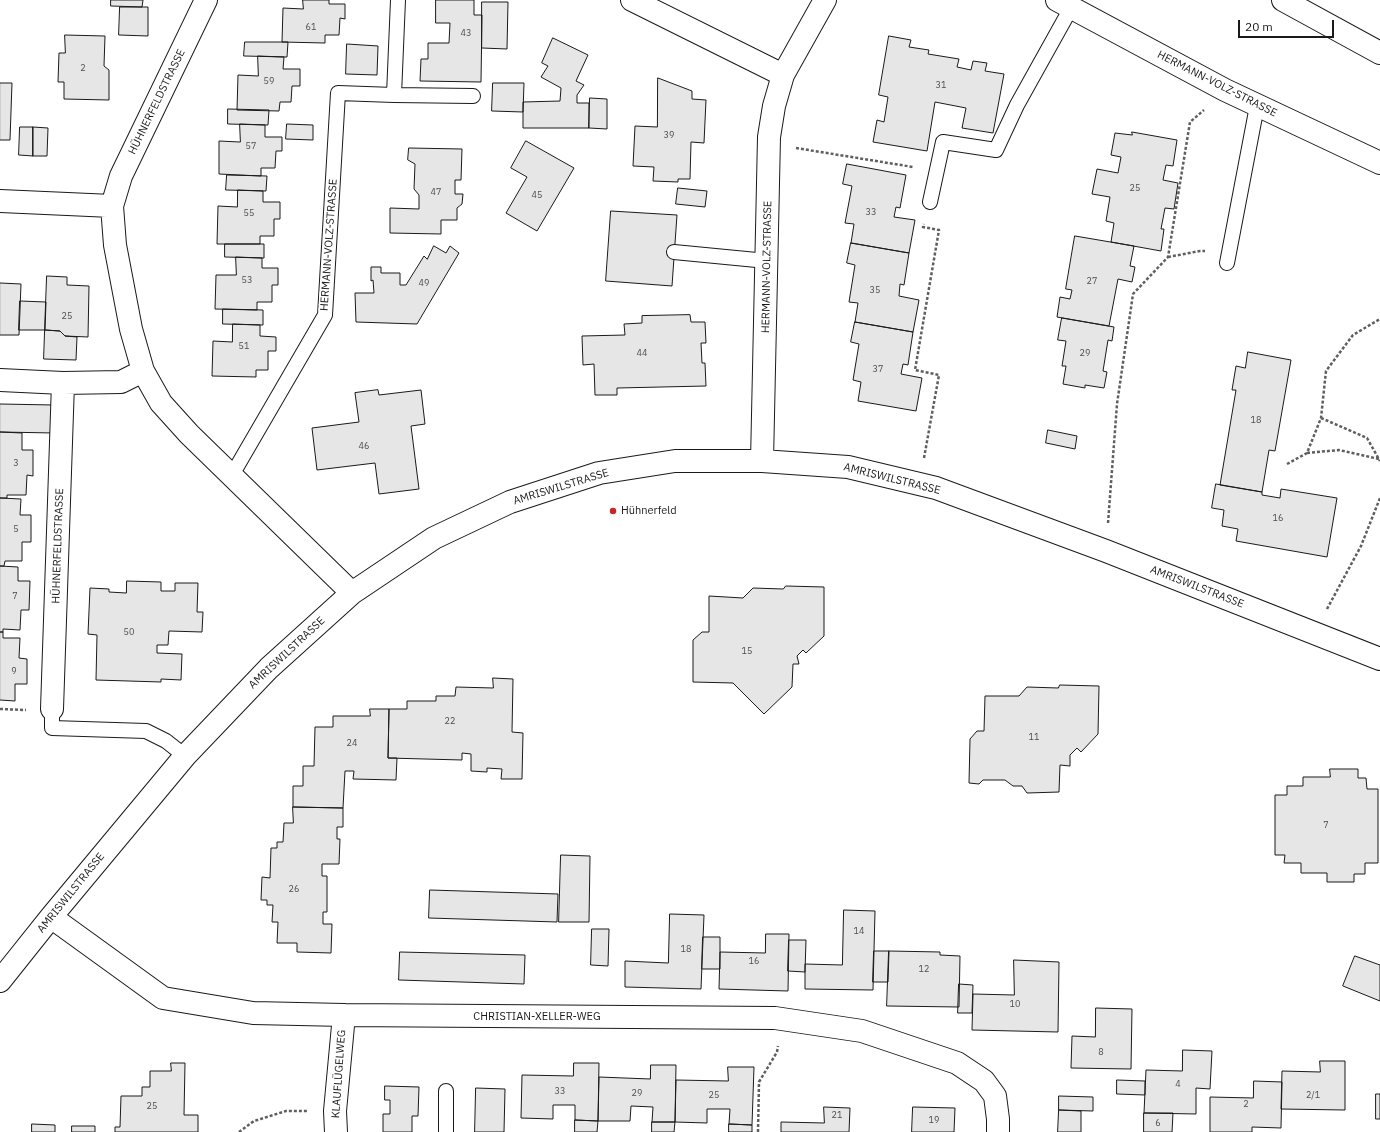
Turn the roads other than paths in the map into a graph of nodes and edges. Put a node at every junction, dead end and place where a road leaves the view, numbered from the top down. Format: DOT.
graph roads {
  1 [pos="206,0"];
  2 [pos="398,0"];
  3 [pos="632,0"];
  4 [pos="825,0"];
  5 [pos="1283,0"];
  6 [pos="1064,4"];
  7 [pos="1380,53"];
  8 [pos="783,75"];
  9 [pos="394,95"];
  10 [pos="473,96"];
  11 [pos="1257,106"];
  12 [pos="1380,163"];
  13 [pos="0,201"];
  14 [pos="930,202"];
  15 [pos="112,206"];
  16 [pos="674,252"];
  17 [pos="1228,258"];
  18 [pos="767,261"];
  19 [pos="143,371"];
  20 [pos="0,380"];
  21 [pos="63,383"];
  22 [pos="762,460"];
  23 [pos="232,476"];
  24 [pos="352,593"];
  25 [pos="1380,660"];
  26 [pos="52,709"];
  27 [pos="185,756"];
  28 [pos="50,917"];
  29 [pos="0,981"];
  30 [pos="344,1015"];
  31 [pos="446,1090"];
  32 [pos="336,1122"];
  33 [pos="446,1132"];
  34 [pos="998,1132"];
  1 -- 15 [label="street, HÜHNERFELDSTRASSE"];
  2 -- 9 [label="lane"];
  3 -- 8 [label="street"];
  4 -- 8 [label="street, HERMANN-VOLZ-STRASSE"];
  5 -- 7 [label="street"];
  6 -- 11 [label="street, HERMANN-VOLZ-STRASSE"];
  6 -- 14 [label="lane"];
  8 -- 18 [label="street, HERMANN-VOLZ-STRASSE"];
  9 -- 10 [label="lane, HERMANN-VOLZ-STRASSE"];
  9 -- 23 [label="lane, HERMANN-VOLZ-STRASSE"];
  11 -- 12 [label="street, HERMANN-VOLZ-STRASSE"];
  11 -- 17 [label="lane"];
  13 -- 15 [label="street"];
  15 -- 19 [label="street, HÜHNERFELDSTRASSE"];
  16 -- 18 [label="lane"];
  18 -- 22 [label="street, HERMANN-VOLZ-STRASSE"];
  19 -- 21 [label="street"];
  19 -- 23 [label="street, HÜHNERFELDSTRASSE"];
  20 -- 21 [label="street"];
  21 -- 26 [label="street, HÜHNERFELDSTRASSE"];
  22 -- 24 [label="street, AMRISWILSTRASSE"];
  22 -- 25 [label="street, AMRISWILSTRASSE"];
  23 -- 24 [label="street, HÜHNERFELDSTRASSE"];
  24 -- 27 [label="street, AMRISWILSTRASSE"];
  26 -- 27 [label="lane"];
  27 -- 28 [label="street, AMRISWILSTRASSE"];
  28 -- 29 [label="street, AMRISWILSTRASSE"];
  28 -- 30 [label="street, CHRISTIAN-XELLER-WEG"];
  30 -- 32 [label="street, KLAUFLÜGELWEG"];
  30 -- 34 [label="street, CHRISTIAN-XELLER-WEG"];
  31 -- 33 [label="lane"];
}
